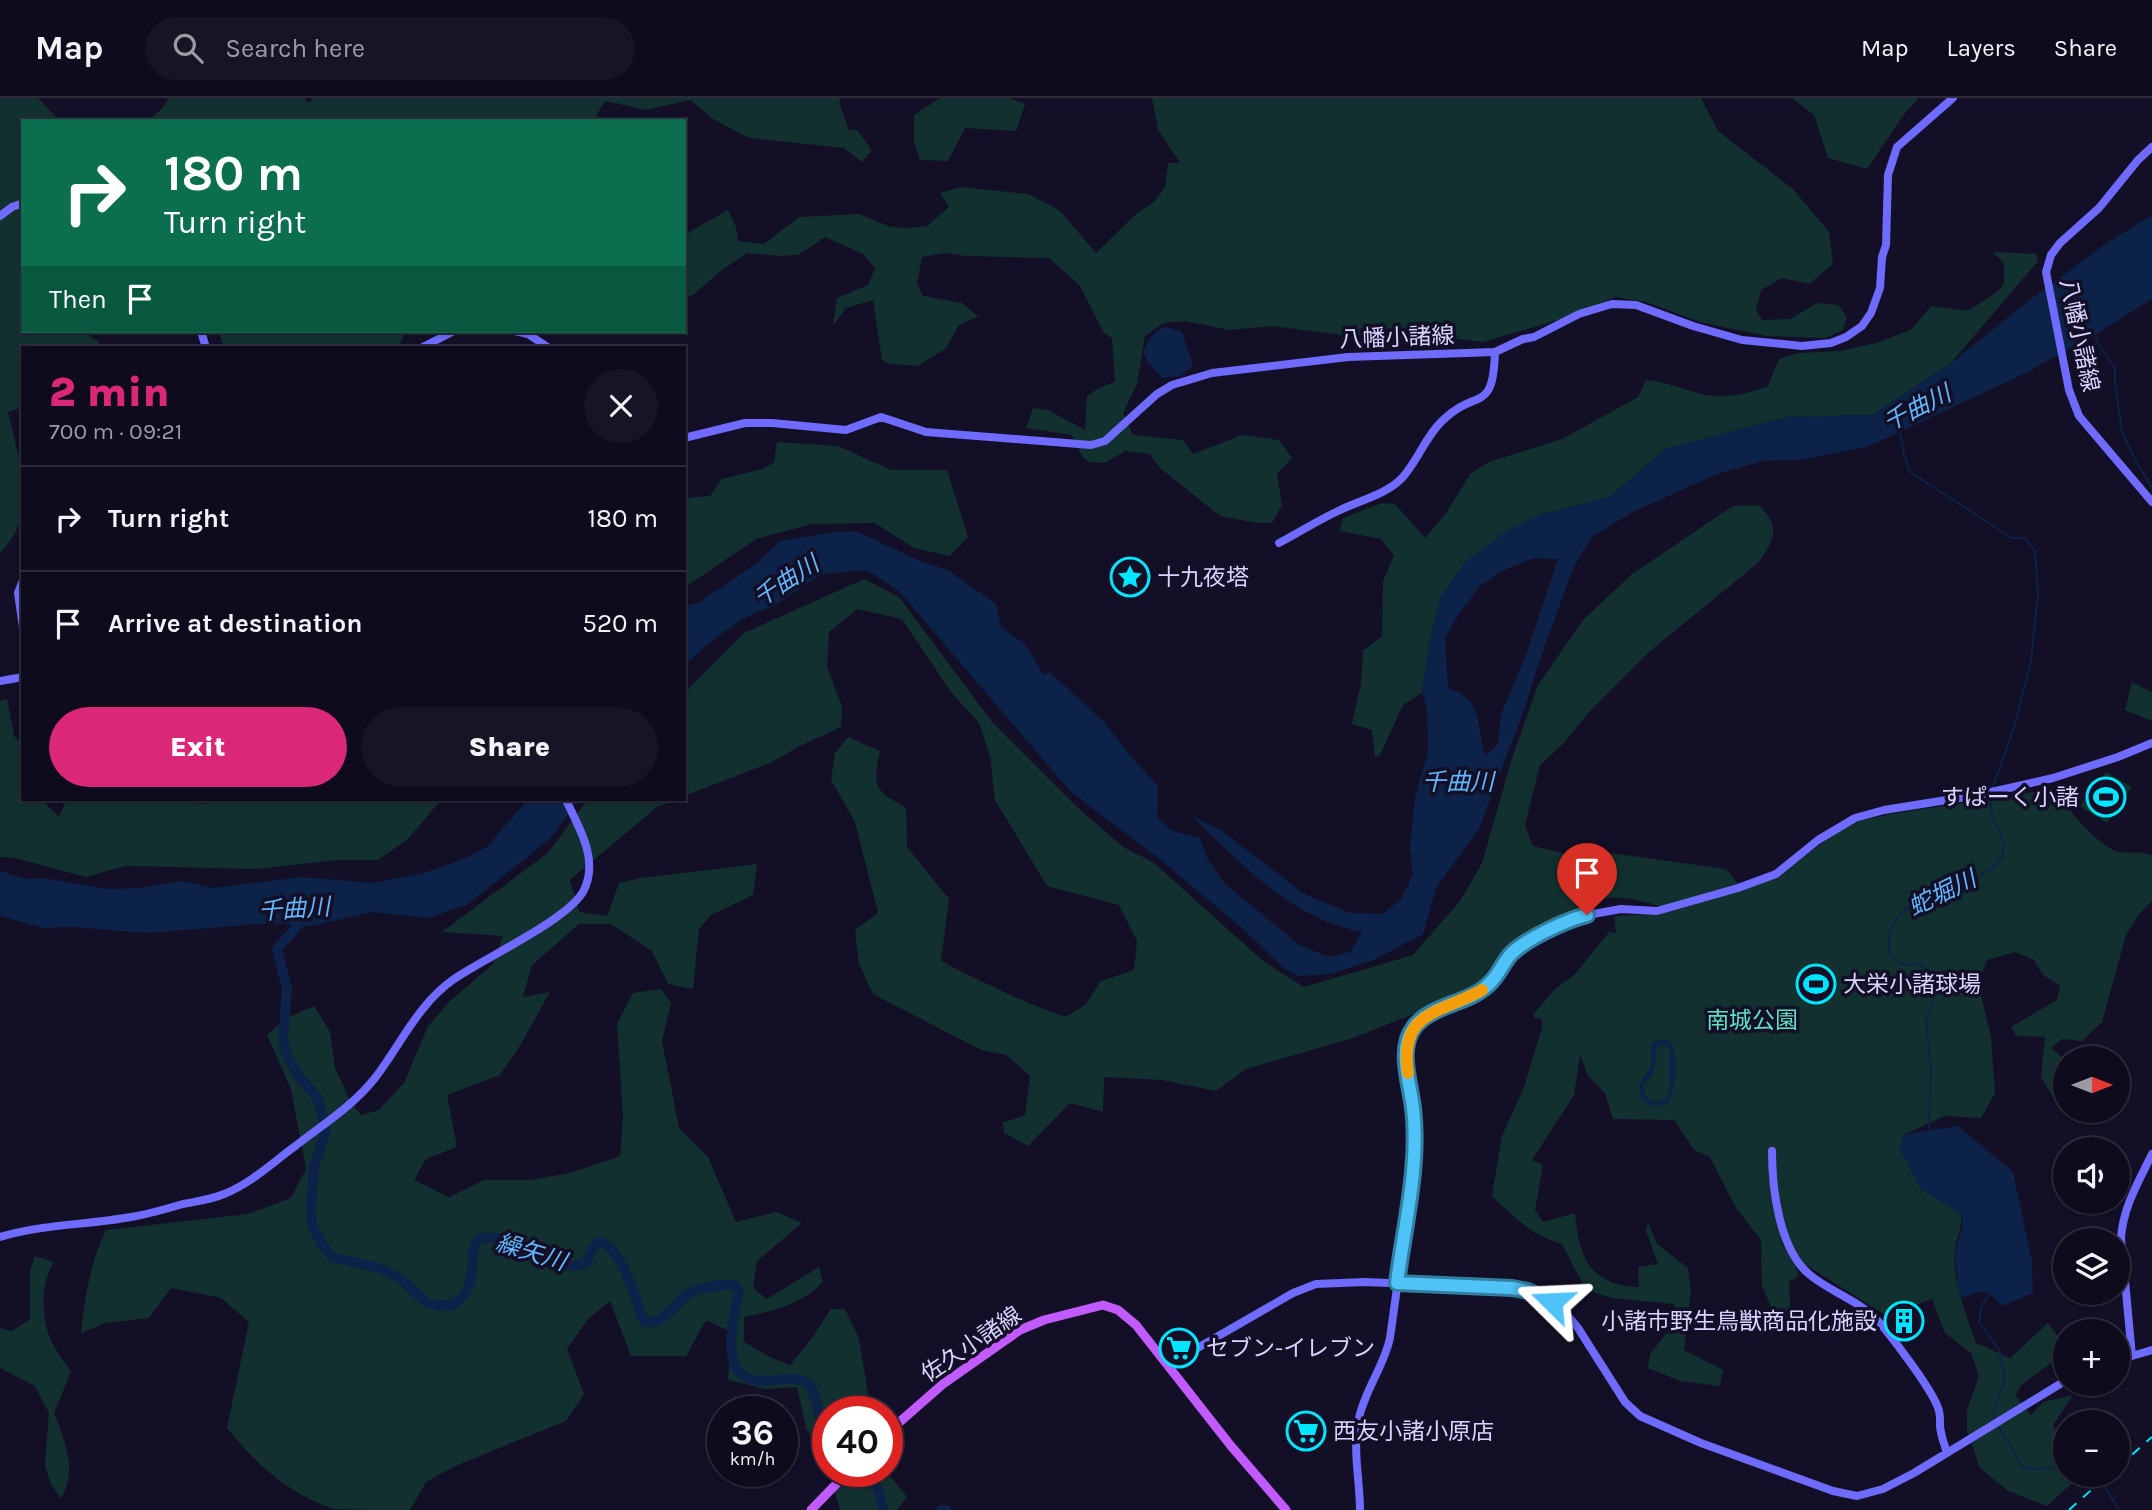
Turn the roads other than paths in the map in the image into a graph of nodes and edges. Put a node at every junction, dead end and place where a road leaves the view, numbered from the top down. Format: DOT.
graph roads {
  1 [pos="1953,98"];
  2 [pos="2152,147"];
  3 [pos="21,204"];
  4 [pos="0,216"];
  5 [pos="450,333"];
  6 [pos="524,333"];
  7 [pos="425,346"];
  8 [pos="546,346"];
  9 [pos="1495,352"];
  10 [pos="686,438"];
  11 [pos="2152,502"];
  12 [pos="1279,543"];
  13 [pos="21,585"];
  14 [pos="21,614"];
  15 [pos="21,677"];
  16 [pos="0,681"];
  17 [pos="2152,743"];
  18 [pos="566,801"];
  19 [pos="1772,1151"];
  20 [pos="2152,1154"];
  21 [pos="0,1237"];
  22 [pos="1397,1283"];
  23 [pos="2152,1350"];
  24 [pos="2132,1356"];
  25 [pos="1168,1365"];
  26 [pos="2053,1389"];
  27 [pos="903,1419"];
  28 [pos="1947,1453"];
  29 [pos="833,1487"];
  30 [pos="811,1510"];
  31 [pos="1286,1510"];
  32 [pos="1360,1510"];
  1 -- 9 [label="street, 八幡小諸線"];
  2 -- 11 [label="street, 八幡小諸線"];
  3 -- 4 [label="street"];
  5 -- 7 [label="street"];
  6 -- 8 [label="street"];
  9 -- 10 [label="street, 八幡小諸線"];
  9 -- 12 [label="street"];
  13 -- 14 [label="street"];
  15 -- 16 [label="street"];
  17 -- 22 [label="street"];
  18 -- 21 [label="street"];
  19 -- 28 [label="street"];
  20 -- 24 [label="street"];
  22 -- 25 [label="street"];
  22 -- 28 [label="street"];
  22 -- 32 [label="street"];
  23 -- 24 [label="street"];
  25 -- 27 [label="main road, 佐久小諸線"];
  25 -- 31 [label="main road, 佐久小諸線"];
  26 -- 28 [label="street"];
  29 -- 30 [label="main road"];
}
